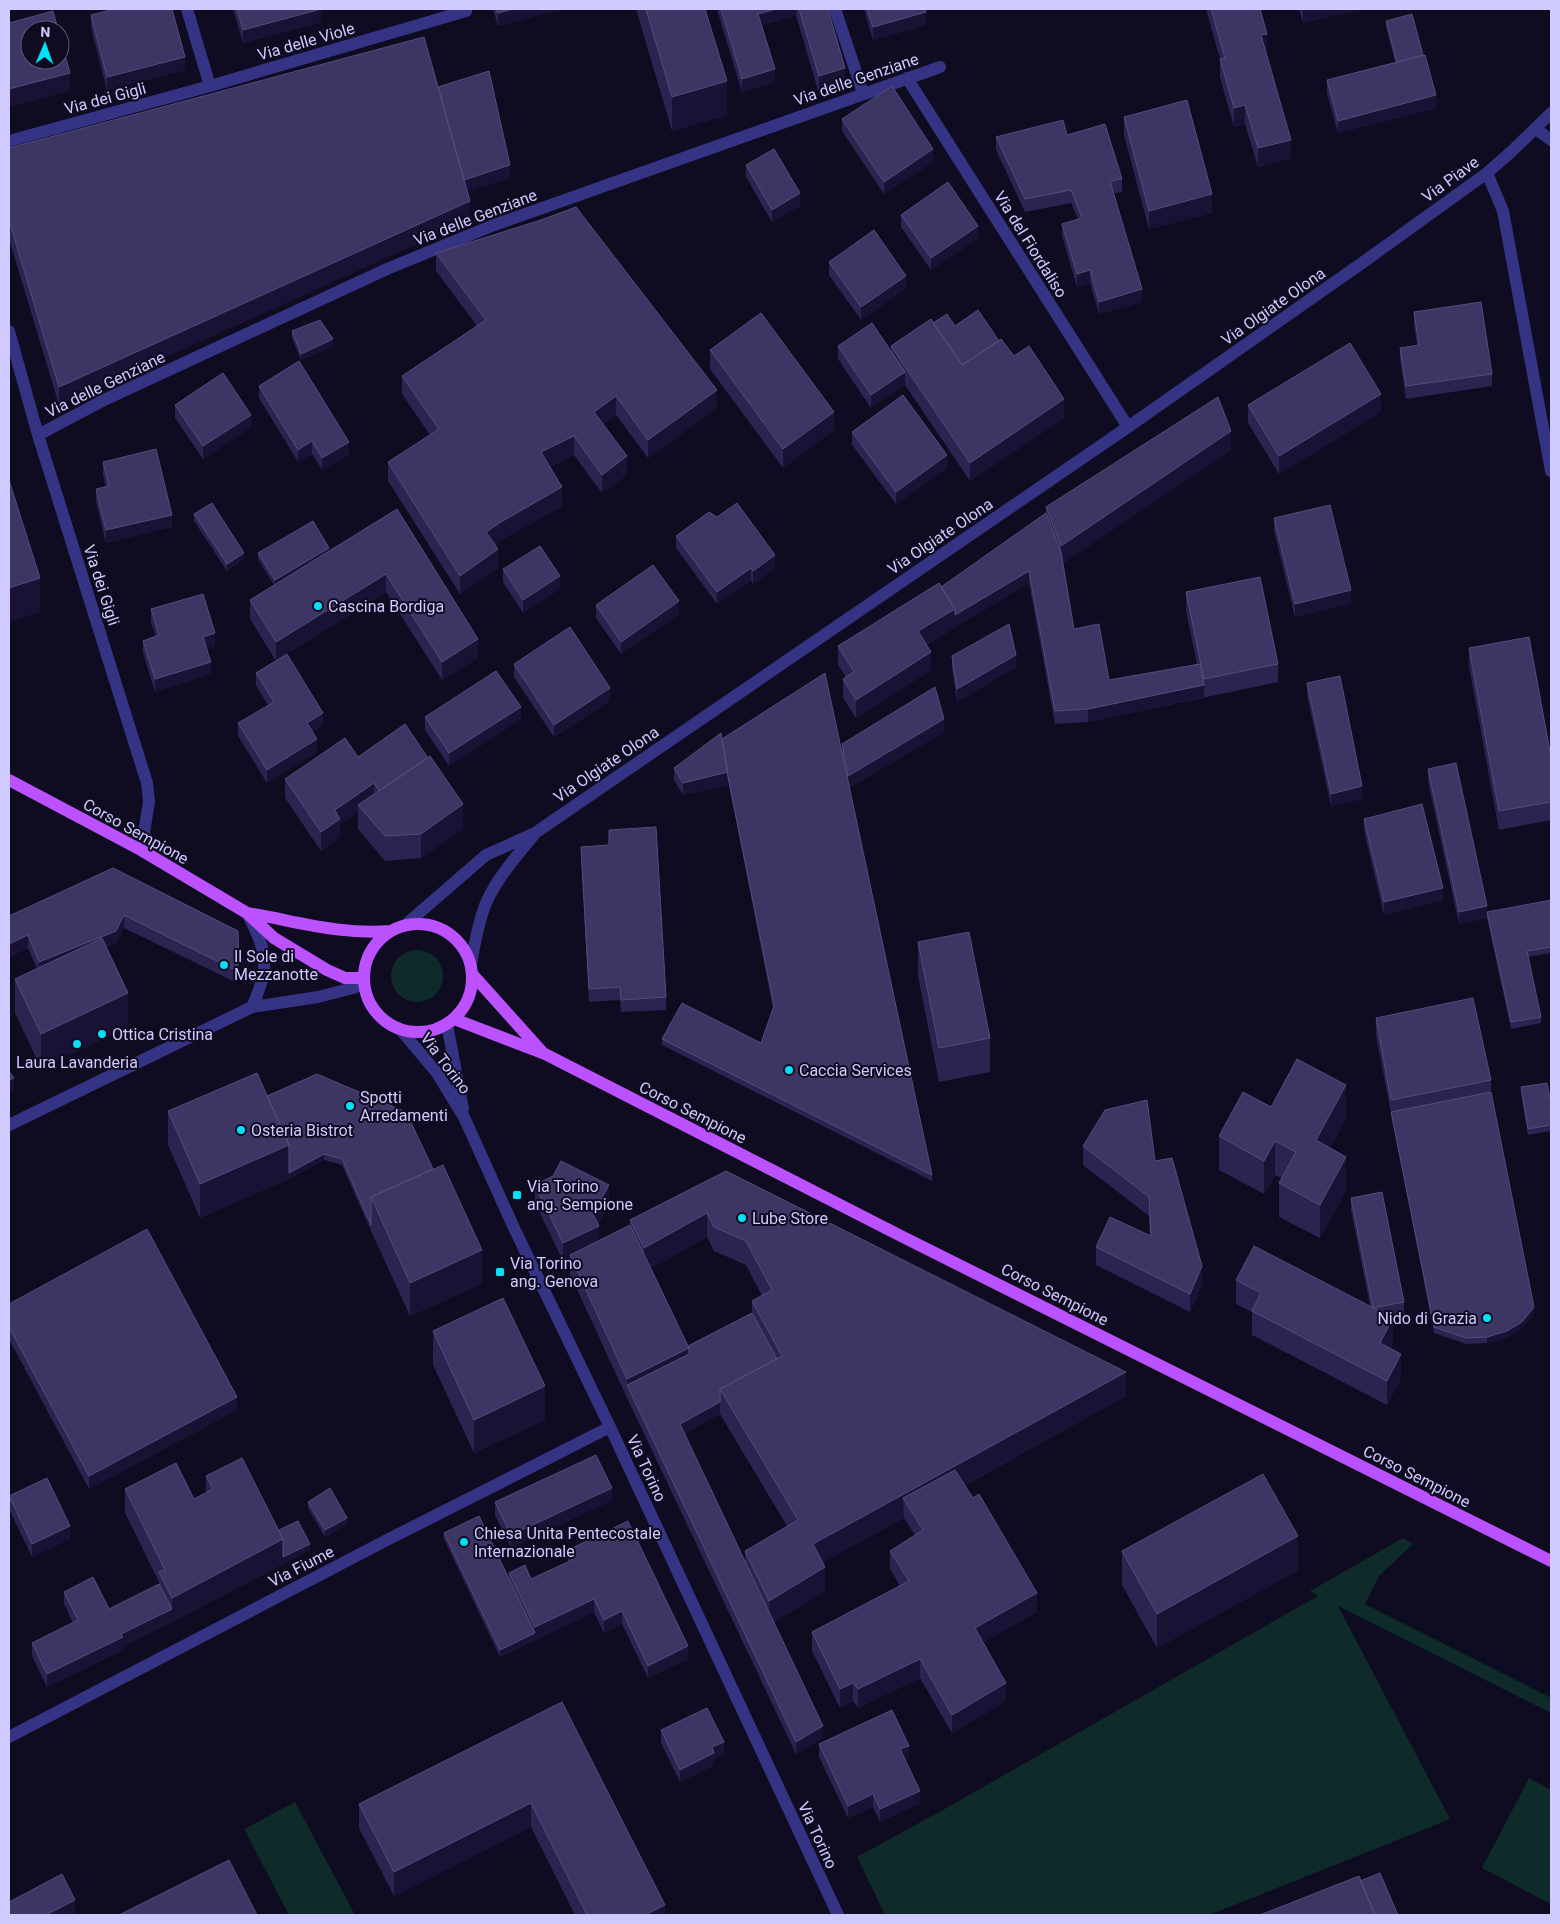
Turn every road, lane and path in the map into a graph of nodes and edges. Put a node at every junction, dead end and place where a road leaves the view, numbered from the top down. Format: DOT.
graph roads {
  1 [pos="187,9"];
  2 [pos="466,9"];
  3 [pos="835,9"];
  4 [pos="940,67"];
  5 [pos="907,78"];
  6 [pos="210,86"];
  7 [pos="863,93"];
  8 [pos="1551,113"];
  9 [pos="1536,129"];
  10 [pos="1551,140"];
  11 [pos="9,141"];
  12 [pos="1487,173"];
  13 [pos="1362,263"];
  14 [pos="9,331"];
  15 [pos="1128,427"];
  16 [pos="38,435"];
  17 [pos="1551,471"];
  18 [pos="9,780"];
  19 [pos="535,833"];
  20 [pos="141,850"];
  21 [pos="247,913"];
  22 [pos="404,926"];
  23 [pos="391,931"];
  24 [pos="472,969"];
  25 [pos="364,981"];
  26 [pos="252,1006"];
  27 [pos="450,1022"];
  28 [pos="400,1029"];
  29 [pos="545,1054"];
  30 [pos="464,1116"];
  31 [pos="9,1125"];
  32 [pos="610,1427"];
  33 [pos="1551,1562"];
  34 [pos="9,1737"];
  35 [pos="838,1915"];
  1 -- 6 [label="street"];
  2 -- 6 [label="street, Via delle Viole"];
  3 -- 7 [label="street"];
  4 -- 5 [label="street, Via delle Genziane"];
  5 -- 7 [label="street, Via delle Genziane"];
  5 -- 15 [label="street, Via del Fiordaliso"];
  6 -- 11 [label="street, Via dei Gigli"];
  7 -- 16 [label="street, Via delle Genziane"];
  8 -- 9 [label="street, Via Piave"];
  9 -- 10 [label="street"];
  9 -- 12 [label="street, Via Piave"];
  12 -- 13 [label="street, Via Piave"];
  12 -- 17 [label="street"];
  13 -- 15 [label="street, Via Olgiate Olona"];
  14 -- 16 [label="street, Via dei Gigli"];
  15 -- 19 [label="street, Via Olgiate Olona"];
  16 -- 20 [label="street, Via dei Gigli"];
  18 -- 20 [label="main road, Corso Sempione"];
  19 -- 22 [label="street, Via Olgiate Olona"];
  19 -- 24 [label="street, Via Olgiate Olona"];
  20 -- 21 [label="main road, Corso Sempione"];
  21 -- 23 [label="main road, Corso Sempione"];
  21 -- 25 [label="main road, Corso Sempione"];
  21 -- 26 [label="street"];
  22 -- 23 [label="main road, Corso Sempione"];
  22 -- 24 [label="main road, Corso Sempione"];
  23 -- 25 [label="main road, Corso Sempione"];
  24 -- 27 [label="main road"];
  24 -- 29 [label="main road, Corso Sempione"];
  25 -- 26 [label="street"];
  25 -- 28 [label="main road"];
  26 -- 31 [label="street"];
  27 -- 28 [label="main road"];
  27 -- 29 [label="main road, Corso Sempione"];
  27 -- 30 [label="street, Via Torino"];
  28 -- 30 [label="street, Via Torino"];
  29 -- 33 [label="main road, Corso Sempione"];
  30 -- 32 [label="street, Via Torino"];
  32 -- 34 [label="street, Via Fiume"];
  32 -- 35 [label="street, Via Torino"];
}
